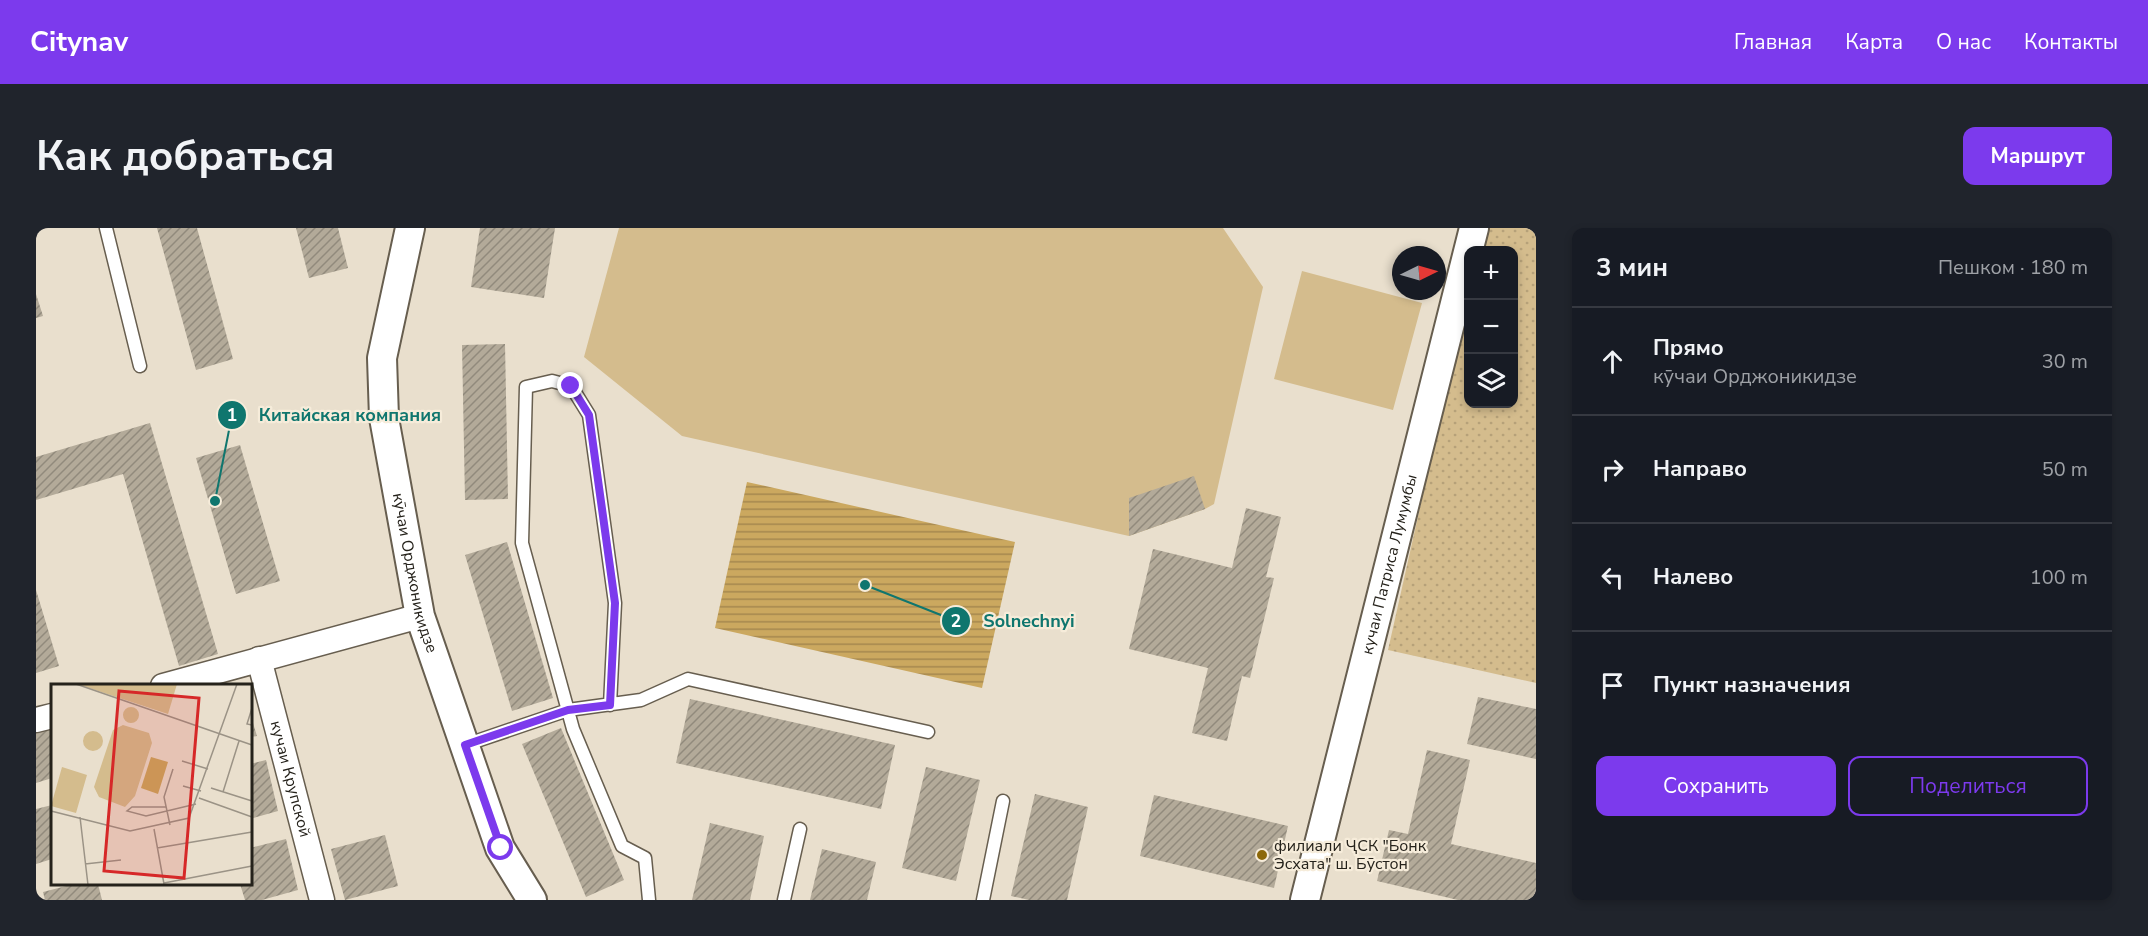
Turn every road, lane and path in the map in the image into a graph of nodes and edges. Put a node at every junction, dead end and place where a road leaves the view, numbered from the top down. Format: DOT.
graph roads {
  1 [pos="106,228"];
  2 [pos="410,228"];
  3 [pos="1474,228"];
  4 [pos="140,366"];
  5 [pos="420,616"];
  6 [pos="259,660"];
  7 [pos="171,684"];
  8 [pos="610,705"];
  9 [pos="568,710"];
  10 [pos="51,716"];
  11 [pos="36,720"];
  12 [pos="928,732"];
  13 [pos="465,745"];
  14 [pos="1003,801"];
  15 [pos="800,829"];
  16 [pos="322,900"];
  17 [pos="532,900"];
  18 [pos="649,900"];
  19 [pos="784,900"];
  20 [pos="983,900"];
  21 [pos="1305,900"];
  1 -- 4 [label="lane"];
  2 -- 5 [label="street, кӯчаи Орджоникидзе"];
  3 -- 21 [label="street, кучаи Патриса Лумумбы"];
  5 -- 6 [label="street"];
  5 -- 13 [label="street, кӯчаи Орджоникидзе"];
  6 -- 7 [label="street"];
  6 -- 16 [label="street, кучаи Крупской"];
  8 -- 9 [label="lane"];
  8 -- 9 [label="lane"];
  8 -- 12 [label="lane"];
  9 -- 13 [label="lane"];
  9 -- 18 [label="lane"];
  10 -- 11 [label="street"];
  13 -- 17 [label="street, кӯчаи Орджоникидзе"];
  14 -- 20 [label="lane"];
  15 -- 19 [label="lane"];
}
